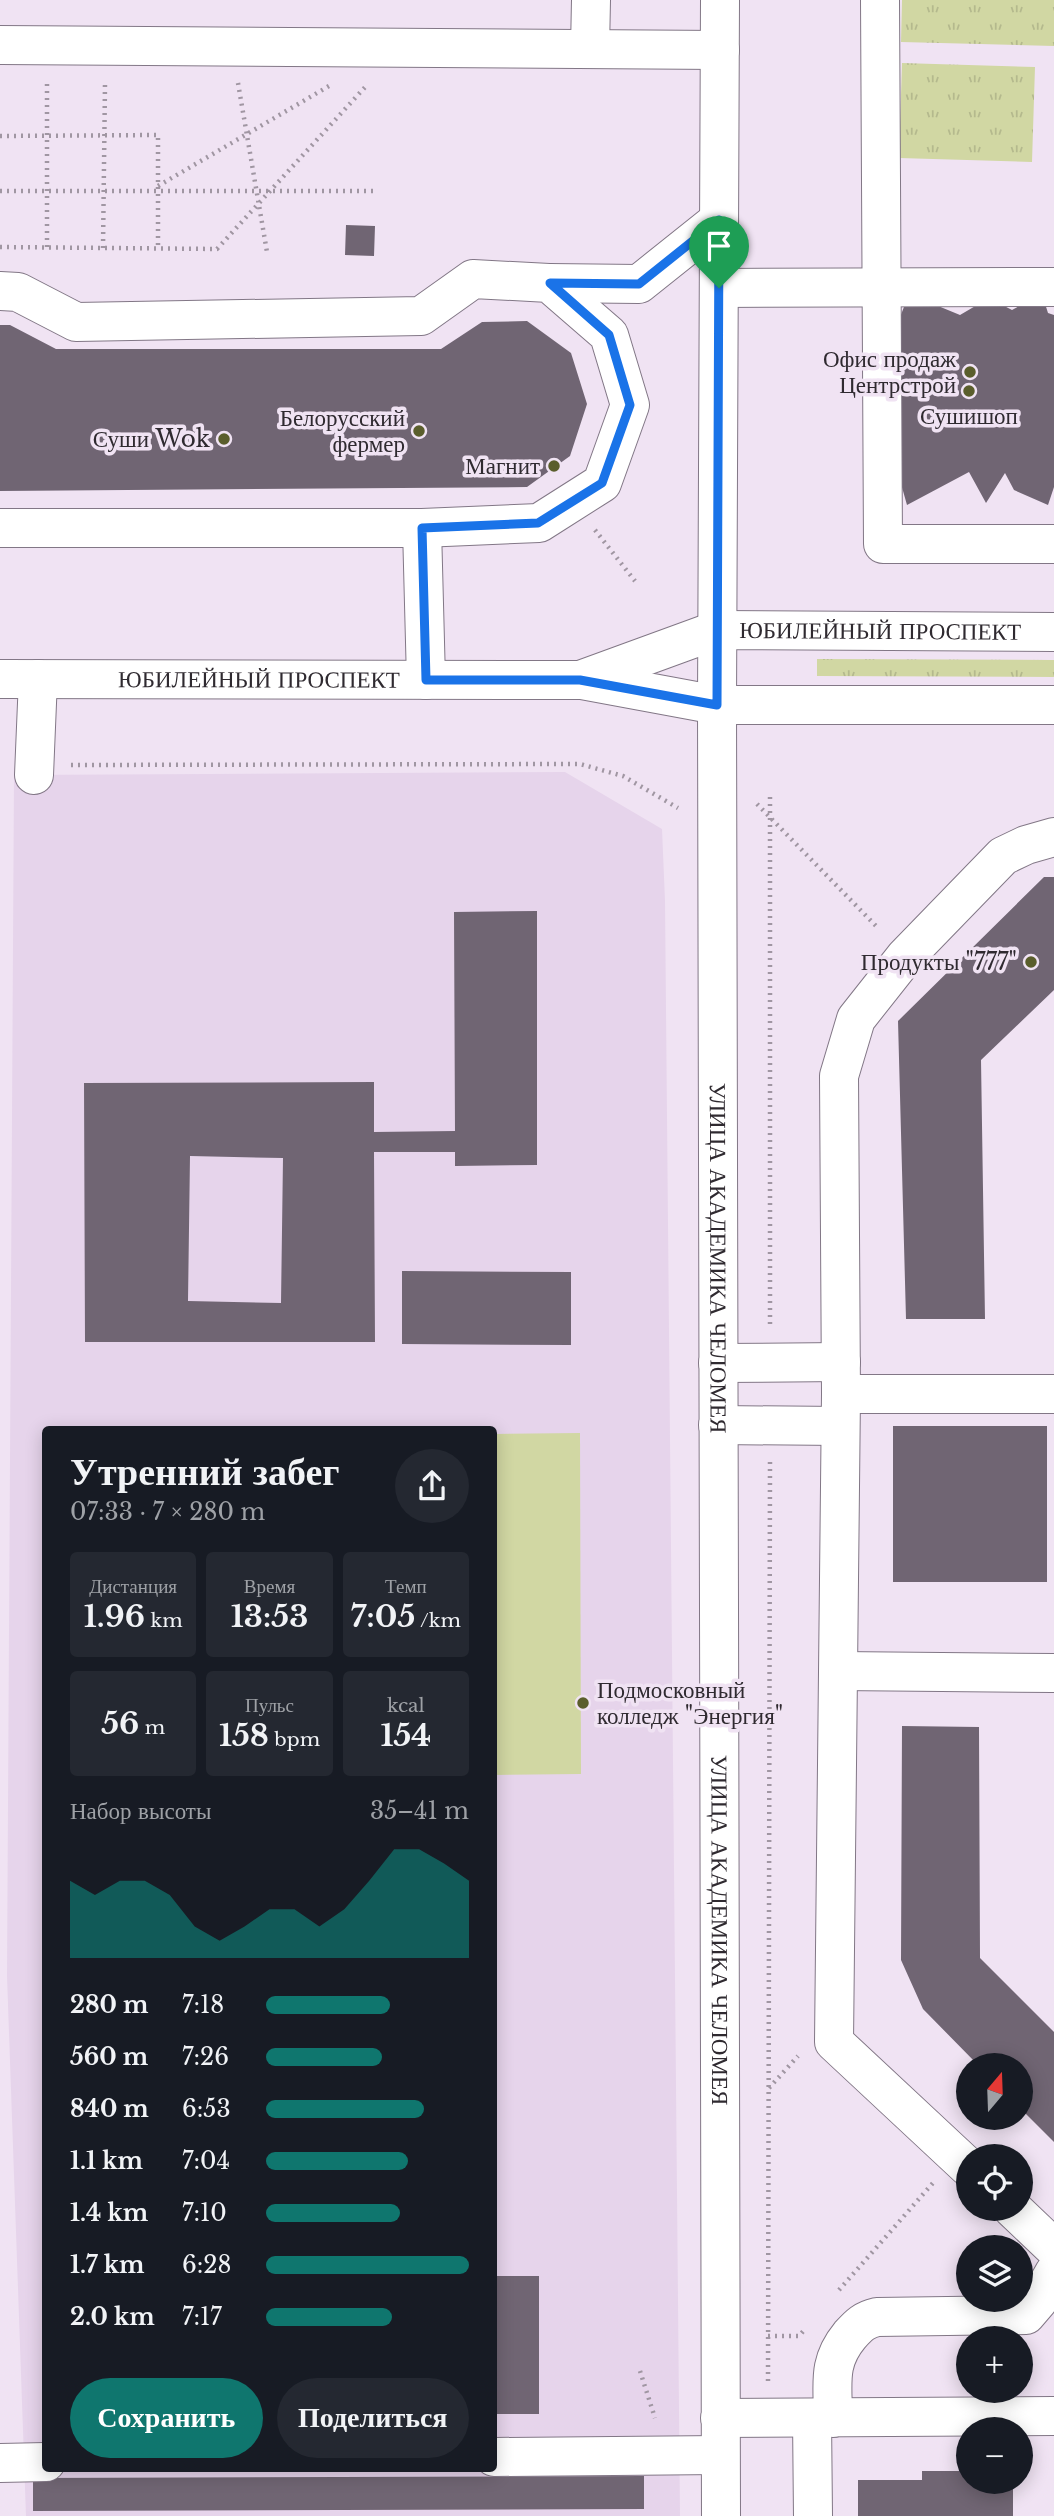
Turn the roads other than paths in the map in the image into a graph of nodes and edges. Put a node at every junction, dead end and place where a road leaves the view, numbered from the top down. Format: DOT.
graph roads {
  1 [pos="591,0"];
  2 [pos="720,0"];
  3 [pos="880,0"];
  4 [pos="0,45"];
  5 [pos="590,49"];
  6 [pos="720,50"];
  7 [pos="719,220"];
  8 [pos="550,283"];
  9 [pos="1054,287"];
  10 [pos="719,288"];
  11 [pos="881,288"];
  12 [pos="0,291"];
  13 [pos="0,527"];
  14 [pos="422,528"];
  15 [pos="1054,544"];
  16 [pos="717,630"];
  17 [pos="1054,632"];
  18 [pos="0,679"];
  19 [pos="38,679"];
  20 [pos="426,680"];
  21 [pos="580,680"];
  22 [pos="717,705"];
  23 [pos="1054,705"];
  24 [pos="34,770"];
  25 [pos="1054,837"];
  26 [pos="718,1363"];
  27 [pos="841,1394"];
  28 [pos="1054,1394"];
  29 [pos="718,1425"];
  30 [pos="839,1671"];
  31 [pos="1054,1673"];
  32 [pos="956,2155"];
  33 [pos="1026,2221"];
  34 [pos="1054,2248"];
  35 [pos="1054,2273"];
  36 [pos="1054,2416"];
  37 [pos="822,2418"];
  38 [pos="720,2437"];
  39 [pos="497,2457"];
  40 [pos="42,2462"];
  41 [pos="0,2463"];
  42 [pos="720,2516"];
  43 [pos="813,2516"];
  1 -- 5 [label="street"];
  2 -- 6 [label="street, УЛИЦА АКАДЕМИКА ЧЕЛОМЕЯ"];
  3 -- 11 [label="street"];
  4 -- 5 [label="street"];
  5 -- 6 [label="street"];
  6 -- 7 [label="street, УЛИЦА АКАДЕМИКА ЧЕЛОМЕЯ"];
  7 -- 8 [label="street"];
  7 -- 10 [label="street, УЛИЦА АКАДЕМИКА ЧЕЛОМЕЯ"];
  8 -- 12 [label="street"];
  8 -- 14 [label="street"];
  9 -- 11 [label="street"];
  10 -- 11 [label="street"];
  10 -- 16 [label="street, УЛИЦА АКАДЕМИКА ЧЕЛОМЕЯ"];
  11 -- 15 [label="street"];
  13 -- 14 [label="street"];
  14 -- 20 [label="street"];
  16 -- 17 [label="street, ЮБИЛЕЙНЫЙ ПРОСПЕКТ"];
  16 -- 21 [label="street, ЮБИЛЕЙНЫЙ ПРОСПЕКТ"];
  16 -- 22 [label="street, УЛИЦА АКАДЕМИКА ЧЕЛОМЕЯ"];
  18 -- 19 [label="street, ЮБИЛЕЙНЫЙ ПРОСПЕКТ"];
  19 -- 20 [label="street, ЮБИЛЕЙНЫЙ ПРОСПЕКТ"];
  19 -- 24 [label="street"];
  20 -- 21 [label="street, ЮБИЛЕЙНЫЙ ПРОСПЕКТ"];
  21 -- 22 [label="street"];
  22 -- 23 [label="street"];
  22 -- 26 [label="street, УЛИЦА АКАДЕМИКА ЧЕЛОМЕЯ"];
  25 -- 27 [label="street"];
  26 -- 27 [label="street"];
  26 -- 29 [label="street, УЛИЦА АКАДЕМИКА ЧЕЛОМЕЯ"];
  27 -- 28 [label="street"];
  27 -- 29 [label="street"];
  27 -- 30 [label="street"];
  29 -- 38 [label="street, УЛИЦА АКАДЕМИКА ЧЕЛОМЕЯ"];
  30 -- 31 [label="street"];
  30 -- 32 [label="street"];
  33 -- 34 [label="street"];
  35 -- 37 [label="street"];
  36 -- 37 [label="street"];
  37 -- 38 [label="street"];
  37 -- 43 [label="street"];
  38 -- 39 [label="street"];
  38 -- 42 [label="street, УЛИЦА АКАДЕМИКА ЧЕЛОМЕЯ"];
  40 -- 41 [label="street"];
}
